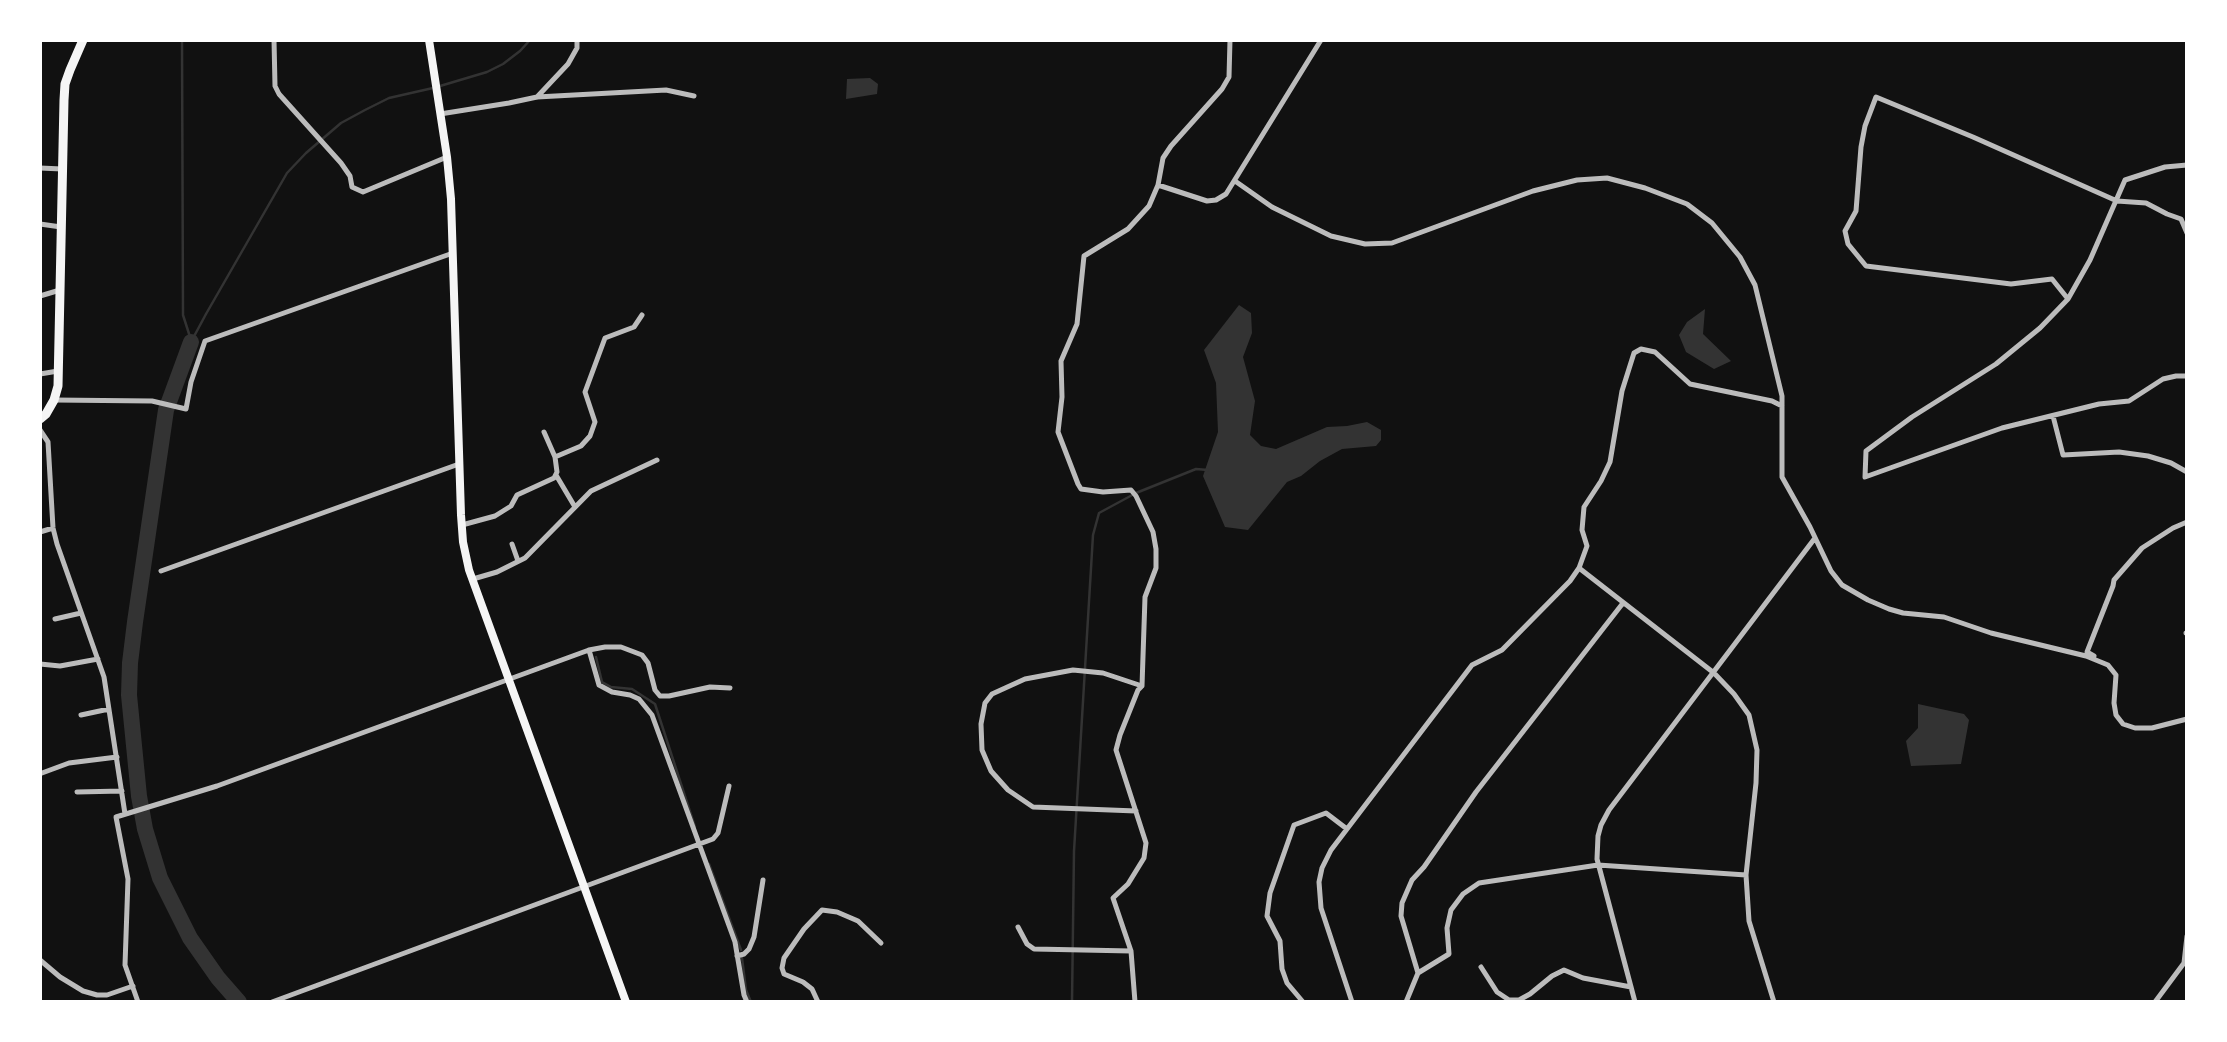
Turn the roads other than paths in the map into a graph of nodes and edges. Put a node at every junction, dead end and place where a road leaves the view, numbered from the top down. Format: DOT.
graph roads {
  1 [pos="83,40"];
  2 [pos="274,40"];
  3 [pos="429,40"];
  4 [pos="577,40"];
  5 [pos="1230,40"];
  6 [pos="1321,40"];
  7 [pos="694,96"];
  8 [pos="537,97"];
  9 [pos="440,114"];
  10 [pos="447,157"];
  11 [pos="2187,165"];
  12 [pos="40,168"];
  13 [pos="62,169"];
  14 [pos="1235,181"];
  15 [pos="1157,185"];
  16 [pos="2117,201"];
  17 [pos="40,224"];
  18 [pos="61,227"];
  19 [pos="2187,233"];
  20 [pos="453,253"];
  21 [pos="60,290"];
  22 [pos="40,296"];
  23 [pos="2068,299"];
  24 [pos="642,315"];
  25 [pos="58,371"];
  26 [pos="40,374"];
  27 [pos="2187,376"];
  28 [pos="54,400"];
  29 [pos="1782,406"];
  30 [pos="2053,416"];
  31 [pos="40,419"];
  32 [pos="40,430"];
  33 [pos="544,432"];
  34 [pos="555,457"];
  35 [pos="657,460"];
  36 [pos="459,464"];
  37 [pos="2187,472"];
  38 [pos="556,475"];
  39 [pos="575,507"];
  40 [pos="2187,522"];
  41 [pos="461,525"];
  42 [pos="53,528"];
  43 [pos="40,531"];
  44 [pos="1815,538"];
  45 [pos="512,544"];
  46 [pos="518,561"];
  47 [pos="1579,568"];
  48 [pos="161,571"];
  49 [pos="472,579"];
  50 [pos="1623,603"];
  51 [pos="81,613"];
  52 [pos="55,619"];
  53 [pos="589,650"];
  54 [pos="97,659"];
  55 [pos="40,664"];
  56 [pos="2108,665"];
  57 [pos="1714,673"];
  58 [pos="508,679"];
  59 [pos="1142,686"];
  60 [pos="730,688"];
  61 [pos="109,709"];
  62 [pos="80,715"];
  63 [pos="2187,719"];
  64 [pos="117,757"];
  65 [pos="41,772"];
  66 [pos="729,786"];
  67 [pos="122,790"];
  68 [pos="77,792"];
  69 [pos="1136,811"];
  70 [pos="125,814"];
  71 [pos="1347,829"];
  72 [pos="699,845"];
  73 [pos="1598,865"];
  74 [pos="1746,875"];
  75 [pos="763,880"];
  76 [pos="583,888"];
  77 [pos="1018,927"];
  78 [pos="2187,936"];
  79 [pos="881,943"];
  80 [pos="1131,951"];
  81 [pos="737,956"];
  82 [pos="40,960"];
  83 [pos="1481,967"];
  84 [pos="1418,973"];
  85 [pos="132,986"];
  86 [pos="1631,987"];
  87 [pos="138,1002"];
  88 [pos="272,1002"];
  89 [pos="625,1002"];
  90 [pos="747,1002"];
  91 [pos="818,1002"];
  92 [pos="1135,1002"];
  93 [pos="1303,1002"];
  94 [pos="1352,1002"];
  95 [pos="1406,1002"];
  96 [pos="1635,1002"];
  97 [pos="1774,1002"];
  98 [pos="2155,1002"];
  1 -- 13 [label="main road"];
  2 -- 10 [label="street"];
  3 -- 9 [label="main road"];
  4 -- 8 [label="street"];
  5 -- 15 [label="street"];
  6 -- 14 [label="street"];
  7 -- 8 [label="street"];
  8 -- 9 [label="street"];
  9 -- 10 [label="main road"];
  10 -- 20 [label="main road"];
  11 -- 16 [label="street"];
  12 -- 13 [label="street"];
  13 -- 18 [label="main road"];
  14 -- 15 [label="street"];
  14 -- 29 [label="street"];
  15 -- 59 [label="street"];
  16 -- 19 [label="street"];
  16 -- 23 [label="street"];
  16 -- 23 [label="street"];
  17 -- 18 [label="street"];
  18 -- 21 [label="main road"];
  20 -- 28 [label="street"];
  20 -- 36 [label="main road"];
  21 -- 22 [label="street"];
  21 -- 25 [label="main road"];
  23 -- 30 [label="street"];
  24 -- 34 [label="street"];
  25 -- 26 [label="street"];
  25 -- 28 [label="main road"];
  27 -- 30 [label="street"];
  28 -- 31 [label="main road"];
  29 -- 44 [label="street"];
  29 -- 47 [label="street"];
  30 -- 37 [label="street"];
  32 -- 42 [label="street"];
  33 -- 34 [label="street"];
  34 -- 38 [label="street"];
  35 -- 39 [label="street"];
  36 -- 41 [label="main road"];
  36 -- 48 [label="street"];
  38 -- 39 [label="street"];
  38 -- 41 [label="street"];
  39 -- 46 [label="street"];
  40 -- 56 [label="street"];
  41 -- 49 [label="main road"];
  42 -- 43 [label="street"];
  42 -- 51 [label="street"];
  44 -- 56 [label="street"];
  44 -- 57 [label="street"];
  45 -- 46 [label="street"];
  46 -- 49 [label="street"];
  47 -- 50 [label="street"];
  47 -- 71 [label="street"];
  49 -- 58 [label="main road"];
  50 -- 57 [label="street"];
  50 -- 84 [label="street"];
  51 -- 52 [label="street"];
  51 -- 54 [label="street"];
  53 -- 58 [label="street"];
  53 -- 60 [label="street"];
  53 -- 72 [label="street"];
  54 -- 55 [label="street"];
  54 -- 61 [label="street"];
  56 -- 63 [label="street"];
  57 -- 73 [label="street"];
  57 -- 74 [label="street"];
  58 -- 70 [label="street"];
  58 -- 76 [label="main road"];
  59 -- 69 [label="street"];
  59 -- 69 [label="street"];
  61 -- 62 [label="street"];
  61 -- 64 [label="street"];
  64 -- 65 [label="street"];
  64 -- 67 [label="street"];
  66 -- 72 [label="street"];
  67 -- 68 [label="street"];
  67 -- 70 [label="street"];
  69 -- 80 [label="street"];
  70 -- 85 [label="street"];
  71 -- 93 [label="street"];
  71 -- 94 [label="street"];
  72 -- 76 [label="street"];
  72 -- 81 [label="street"];
  73 -- 74 [label="street"];
  73 -- 84 [label="street"];
  73 -- 86 [label="street"];
  74 -- 97 [label="street"];
  75 -- 81 [label="street"];
  76 -- 88 [label="street"];
  76 -- 89 [label="main road"];
  77 -- 80 [label="street"];
  78 -- 98 [label="street"];
  79 -- 91 [label="street"];
  80 -- 92 [label="street"];
  81 -- 90 [label="street"];
  82 -- 85 [label="street"];
  83 -- 86 [label="street"];
  84 -- 95 [label="street"];
  85 -- 87 [label="street"];
  86 -- 96 [label="street"];
}
